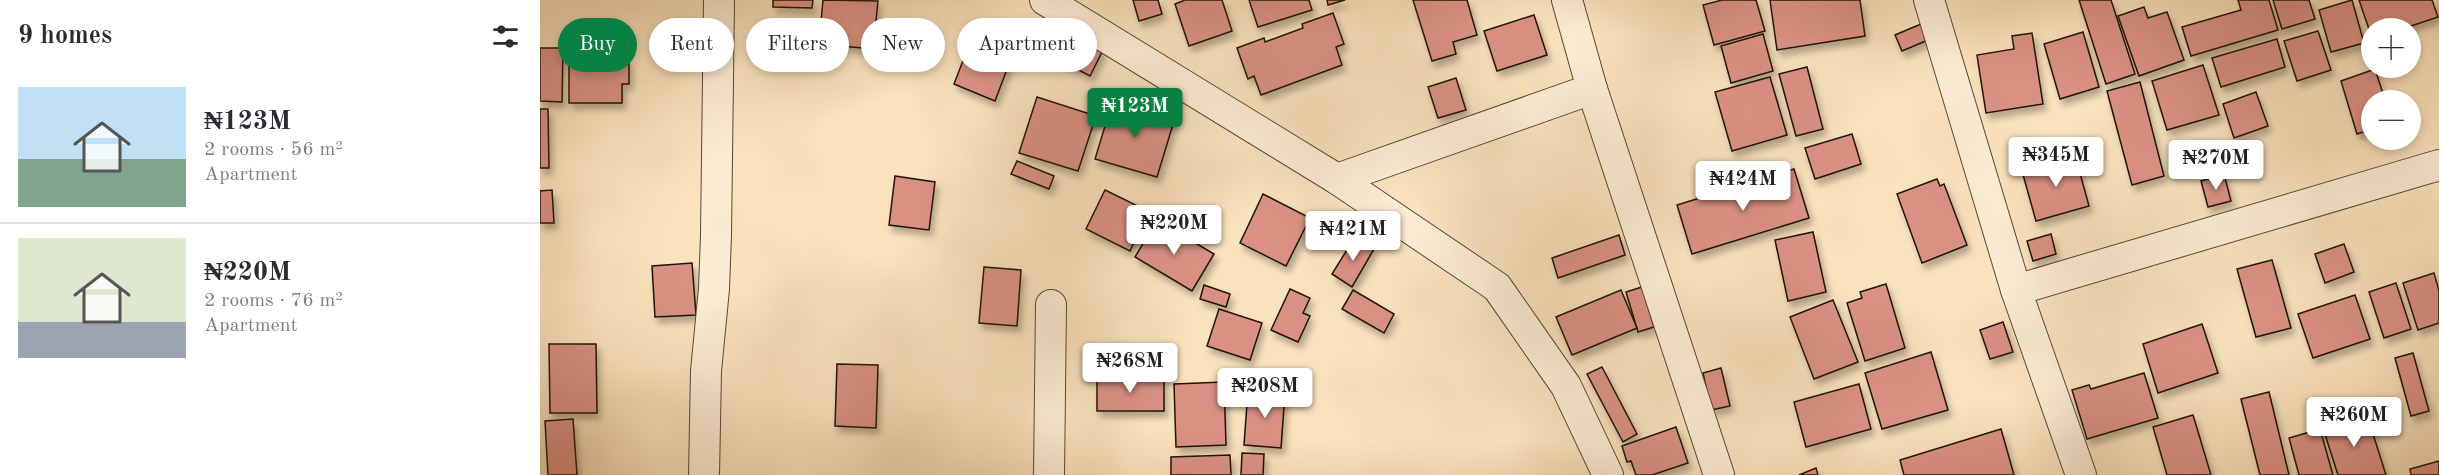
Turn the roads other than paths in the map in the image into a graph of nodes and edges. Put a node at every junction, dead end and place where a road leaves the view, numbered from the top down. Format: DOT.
graph roads {
  1 [pos="720,0"];
  2 [pos="1045,0"];
  3 [pos="1567,0"];
  4 [pos="1929,0"];
  5 [pos="1592,89"];
  6 [pos="2439,165"];
  7 [pos="1337,179"];
  8 [pos="2016,290"];
  9 [pos="1051,305"];
  10 [pos="704,475"];
  11 [pos="1049,475"];
  12 [pos="1608,475"];
  13 [pos="1719,475"];
  14 [pos="2081,475"];
  1 -- 10 [label="street"];
  2 -- 7 [label="street"];
  3 -- 5 [label="street"];
  4 -- 8 [label="street"];
  5 -- 7 [label="street"];
  5 -- 13 [label="street"];
  6 -- 8 [label="street"];
  7 -- 12 [label="street"];
  8 -- 14 [label="street"];
  9 -- 11 [label="street"];
}
